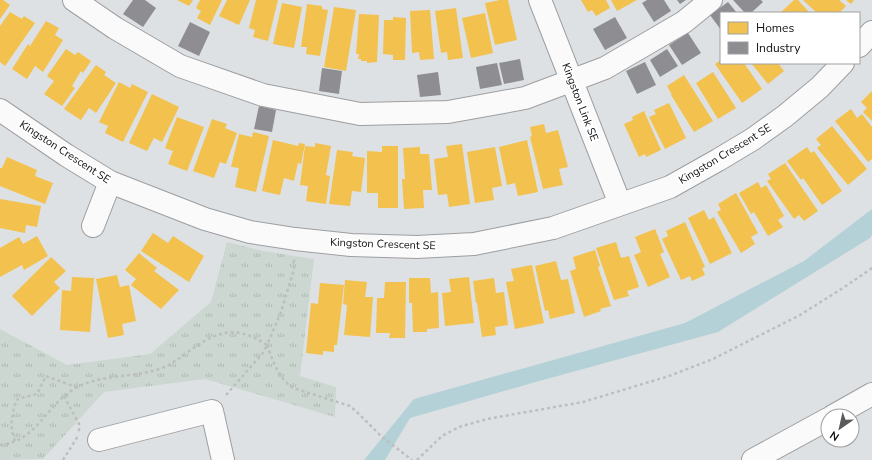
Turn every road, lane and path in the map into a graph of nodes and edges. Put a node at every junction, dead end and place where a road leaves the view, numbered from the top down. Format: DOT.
graph roads {
  1 [pos="74,0"];
  2 [pos="540,0"];
  3 [pos="711,0"];
  4 [pos="872,32"];
  5 [pos="860,45"];
  6 [pos="842,64"];
  7 [pos="572,81"];
  8 [pos="0,110"];
  9 [pos="110,182"];
  10 [pos="620,204"];
  11 [pos="93,226"];
  12 [pos="295,239"];
  13 [pos="872,268"];
  14 [pos="268,345"];
  15 [pos="76,387"];
  16 [pos="872,394"];
  17 [pos="64,396"];
  18 [pos="847,408"];
  19 [pos="212,411"];
  20 [pos="820,422"];
  21 [pos="99,440"];
  22 [pos="15,442"];
  23 [pos="0,445"];
  24 [pos="63,460"];
  25 [pos="224,460"];
  26 [pos="412,460"];
  27 [pos="417,460"];
  28 [pos="753,460"];
  1 -- 7 [label="street"];
  2 -- 7 [label="street, Kingston Link SE"];
  3 -- 7 [label="street"];
  4 -- 5 [label="street"];
  6 -- 10 [label="street, Kingston Crescent SE"];
  7 -- 10 [label="street, Kingston Link SE"];
  8 -- 9 [label="street, Kingston Crescent SE"];
  9 -- 11 [label="street"];
  9 -- 12 [label="street, Kingston Crescent SE"];
  10 -- 12 [label="street, Kingston Crescent SE"];
  12 -- 14 [label="path"];
  13 -- 27 [label="path"];
  14 -- 15 [label="path"];
  14 -- 19 [label="path"];
  14 -- 26 [label="path"];
  15 -- 17 [label="path"];
  15 -- 22 [label="path"];
  16 -- 18 [label="street"];
  17 -- 22 [label="path"];
  17 -- 24 [label="path"];
  19 -- 21 [label="street"];
  19 -- 25 [label="street"];
  20 -- 28 [label="street"];
  22 -- 23 [label="path"];
}
